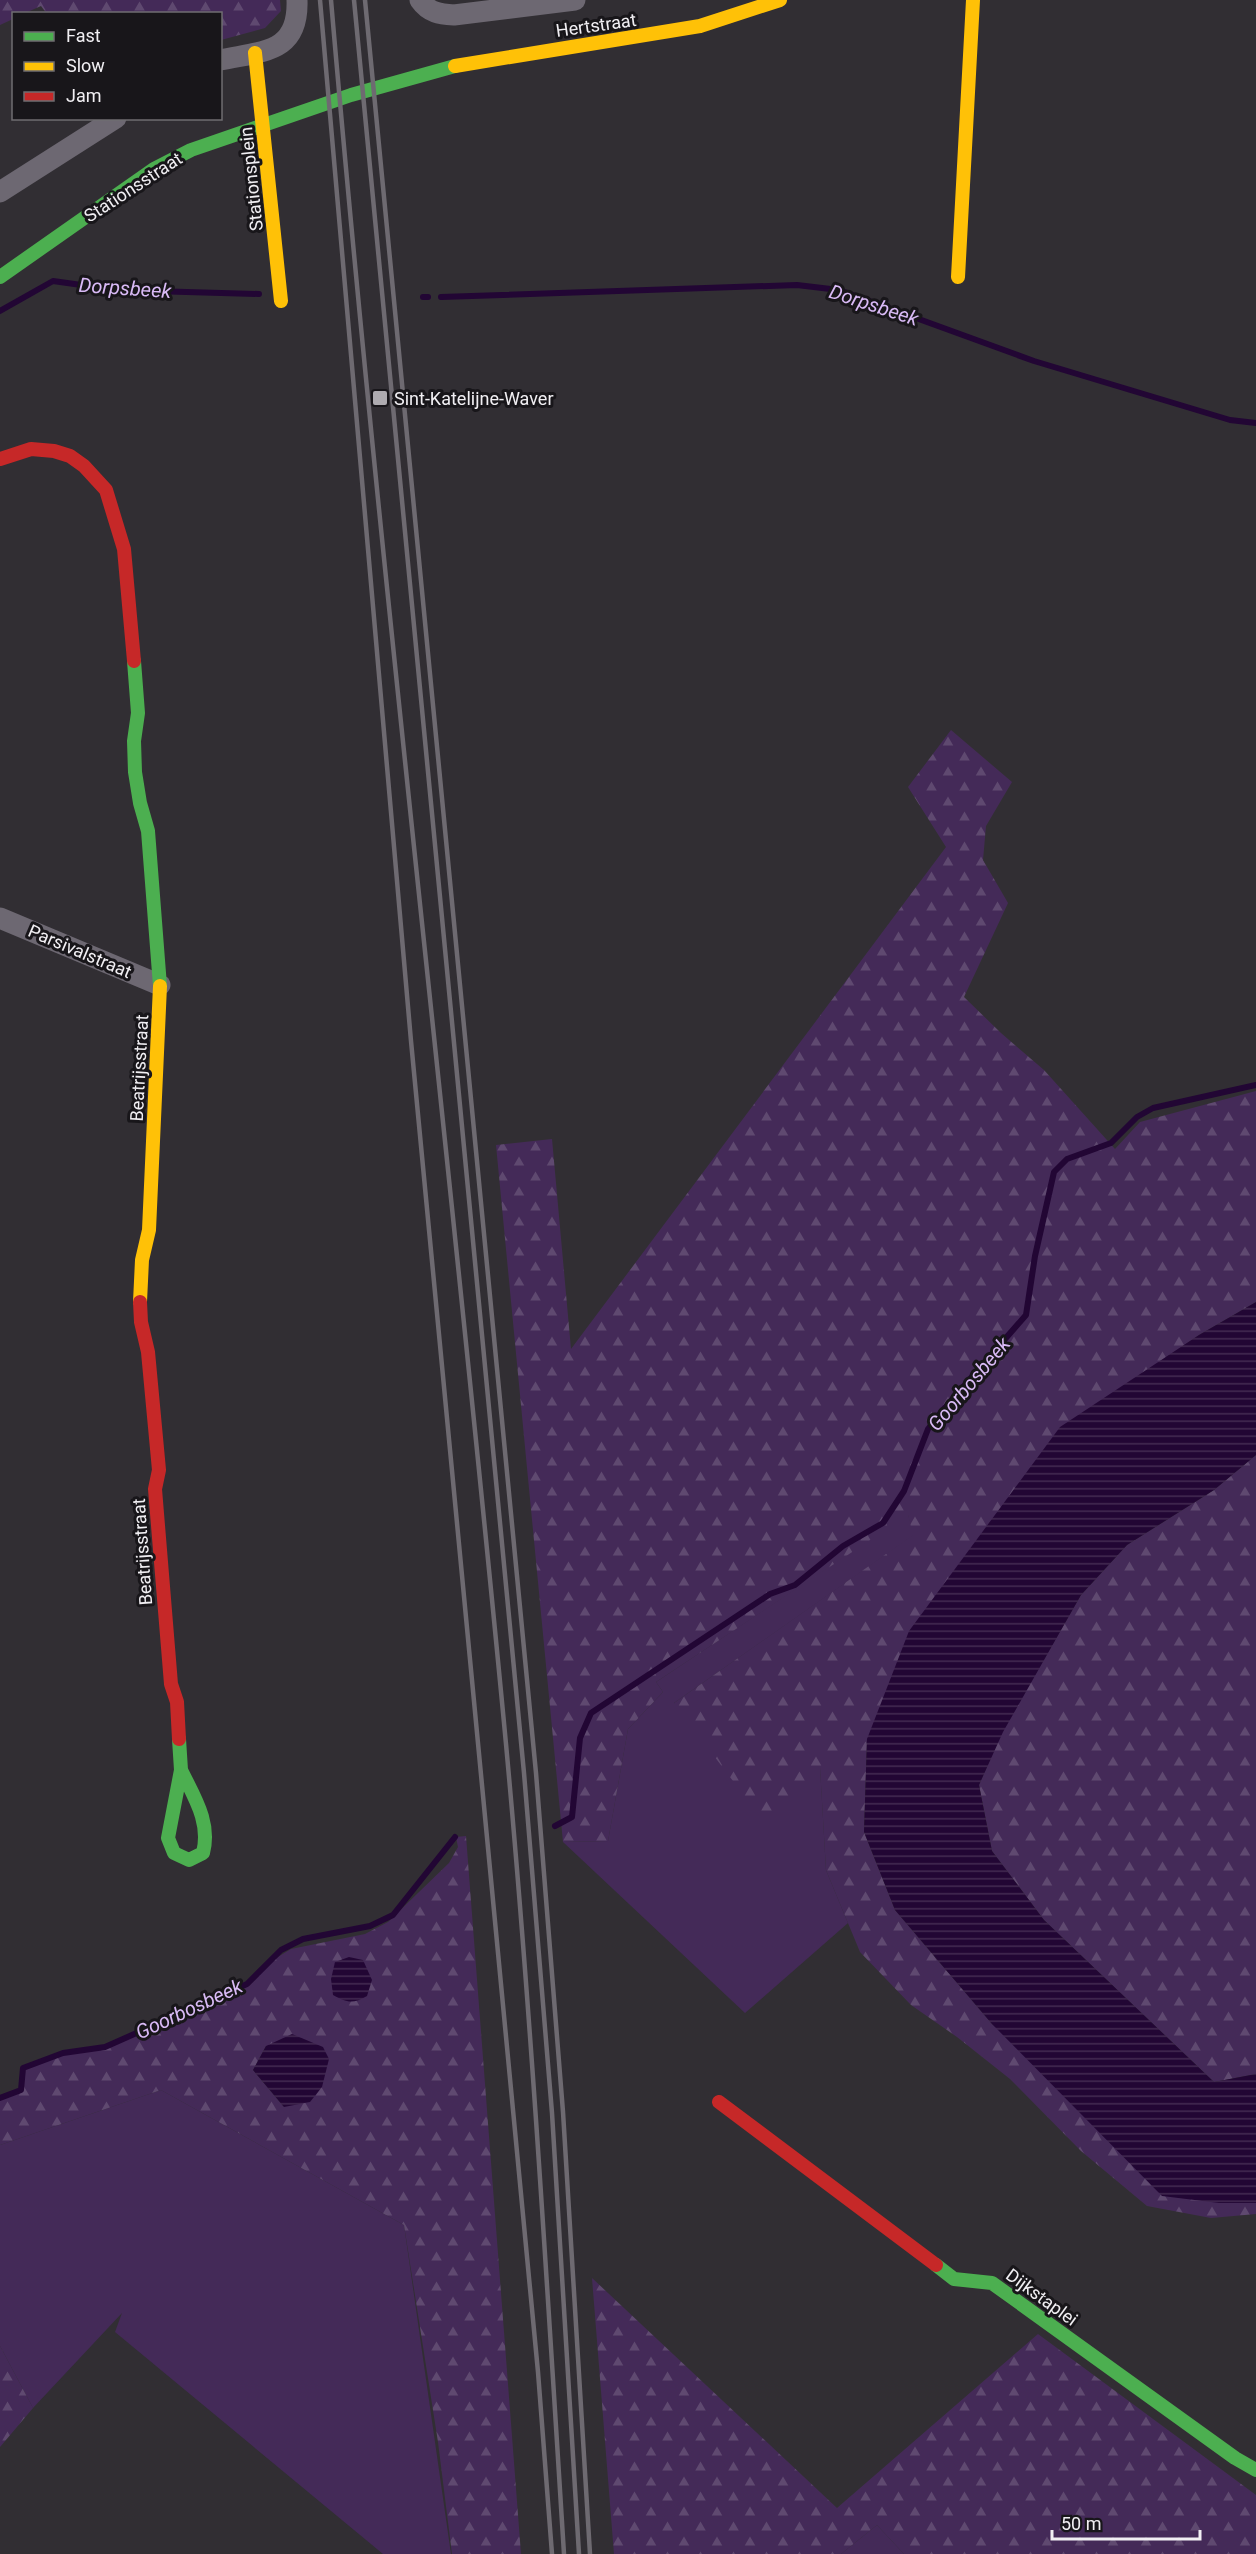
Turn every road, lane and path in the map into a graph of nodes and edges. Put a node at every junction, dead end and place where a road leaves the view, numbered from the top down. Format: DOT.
graph roads {
  1 [pos="297,0"];
  2 [pos="420,0"];
  3 [pos="575,0"];
  4 [pos="974,0"];
  5 [pos="769,2"];
  6 [pos="255,53"];
  7 [pos="222,60"];
  8 [pos="414,75"];
  9 [pos="113,120"];
  10 [pos="0,192"];
  11 [pos="0,277"];
  12 [pos="958,277"];
  13 [pos="281,301"];
  14 [pos="0,459"];
  15 [pos="0,918"];
  16 [pos="160,985"];
  17 [pos="181,1770"];
  18 [pos="719,2102"];
  19 [pos="1256,2470"];
  1 -- 6 [label="street"];
  2 -- 3 [label="street"];
  4 -- 12 [label="street"];
  5 -- 8 [label="street, Hertstraat"];
  6 -- 7 [label="street"];
  6 -- 13 [label="street, Stationsplein"];
  8 -- 11 [label="street, Stationsstraat"];
  9 -- 10 [label="street"];
  14 -- 16 [label="street, Beatrijsstraat"];
  15 -- 16 [label="street, Parsivalstraat"];
  16 -- 17 [label="street, Beatrijsstraat"];
  17 -- 17 [label="street, Beatrijsstraat"];
  18 -- 19 [label="street, Dijkstaplei"];
}
